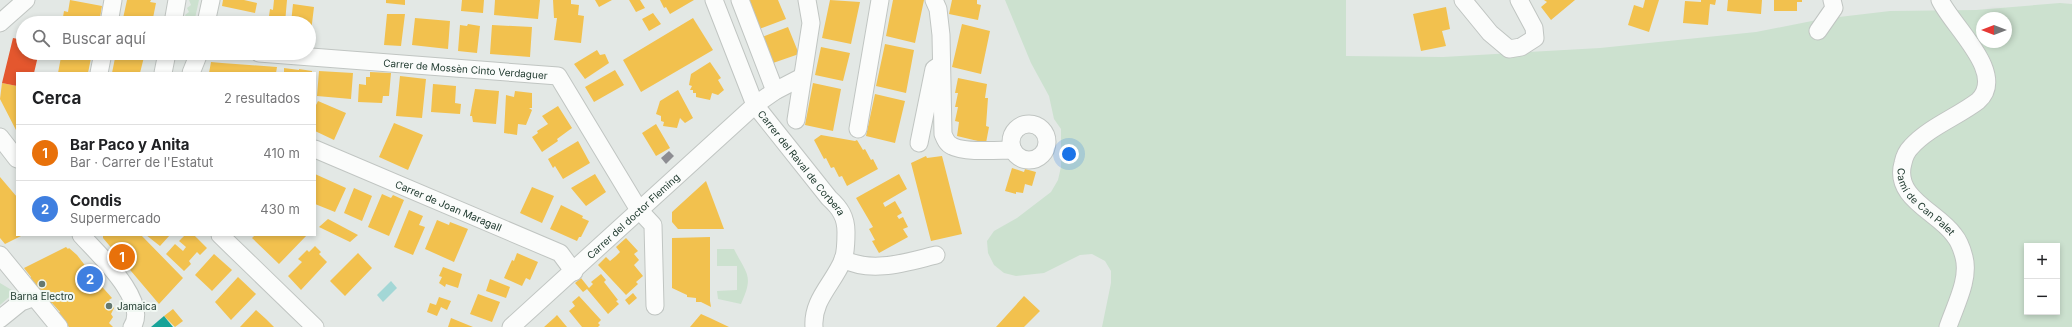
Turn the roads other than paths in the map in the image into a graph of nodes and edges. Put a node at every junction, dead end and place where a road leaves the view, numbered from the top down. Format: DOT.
graph roads {
  1 [pos="26,0"];
  2 [pos="113,0"];
  3 [pos="177,0"];
  4 [pos="211,0"];
  5 [pos="714,0"];
  6 [pos="740,0"];
  7 [pos="807,0"];
  8 [pos="880,0"];
  9 [pos="934,0"];
  10 [pos="1462,0"];
  11 [pos="1519,0"];
  12 [pos="1832,0"];
  13 [pos="1941,2"];
  14 [pos="110,16"];
  15 [pos="174,16"];
  16 [pos="208,16"];
  17 [pos="0,23"];
  18 [pos="1818,31"];
  19 [pos="316,57"];
  20 [pos="102,60"];
  21 [pos="166,60"];
  22 [pos="196,60"];
  23 [pos="942,66"];
  24 [pos="99,72"];
  25 [pos="163,72"];
  26 [pos="191,72"];
  27 [pos="802,77"];
  28 [pos="775,91"];
  29 [pos="755,104"];
  30 [pos="796,120"];
  31 [pos="858,129"];
  32 [pos="0,137"];
  33 [pos="919,143"];
  34 [pos="316,149"];
  35 [pos="1013,150"];
  36 [pos="16,158"];
  37 [pos="639,210"];
  38 [pos="82,236"];
  39 [pos="221,236"];
  40 [pos="0,255"];
  41 [pos="936,255"];
  42 [pos="843,259"];
  43 [pos="574,272"];
  44 [pos="35,297"];
  45 [pos="655,306"];
  46 [pos="0,319"];
  47 [pos="134,321"];
  48 [pos="60,327"];
  49 [pos="315,327"];
  50 [pos="511,327"];
  51 [pos="814,327"];
  52 [pos="1948,327"];
  1 -- 17 [label="street"];
  2 -- 14 [label="street"];
  3 -- 15 [label="street"];
  4 -- 16 [label="street"];
  5 -- 29 [label="street, Carrer del Raval de Corbera"];
  6 -- 28 [label="street"];
  7 -- 27 [label="street"];
  8 -- 31 [label="street"];
  9 -- 23 [label="street"];
  10 -- 11 [label="street"];
  12 -- 18 [label="street"];
  13 -- 52 [label="street, Camí de Can Palet"];
  19 -- 37 [label="street, Carrer de Mossèn Cinto Verdaguer"];
  20 -- 24 [label="street"];
  21 -- 25 [label="street"];
  22 -- 26 [label="street"];
  23 -- 33 [label="street"];
  23 -- 35 [label="street"];
  27 -- 28 [label="street, Carrer del doctor Fleming"];
  27 -- 30 [label="street"];
  28 -- 29 [label="street, Carrer del doctor Fleming"];
  29 -- 37 [label="street, Carrer del doctor Fleming"];
  29 -- 42 [label="street, Carrer del Raval de Corbera"];
  32 -- 36 [label="street"];
  34 -- 43 [label="street, Carrer de Joan Maragall"];
  35 -- 35 [label="street"];
  37 -- 43 [label="street, Carrer del doctor Fleming"];
  37 -- 45 [label="street, Carrer de Mossèn Cinto Verdaguer"];
  38 -- 47 [label="street"];
  39 -- 49 [label="street"];
  40 -- 44 [label="street"];
  41 -- 42 [label="street"];
  42 -- 51 [label="street, Carrer del Raval de Corbera"];
  43 -- 50 [label="street, Carrer del doctor Fleming"];
  44 -- 46 [label="street"];
  44 -- 48 [label="street"];
}
